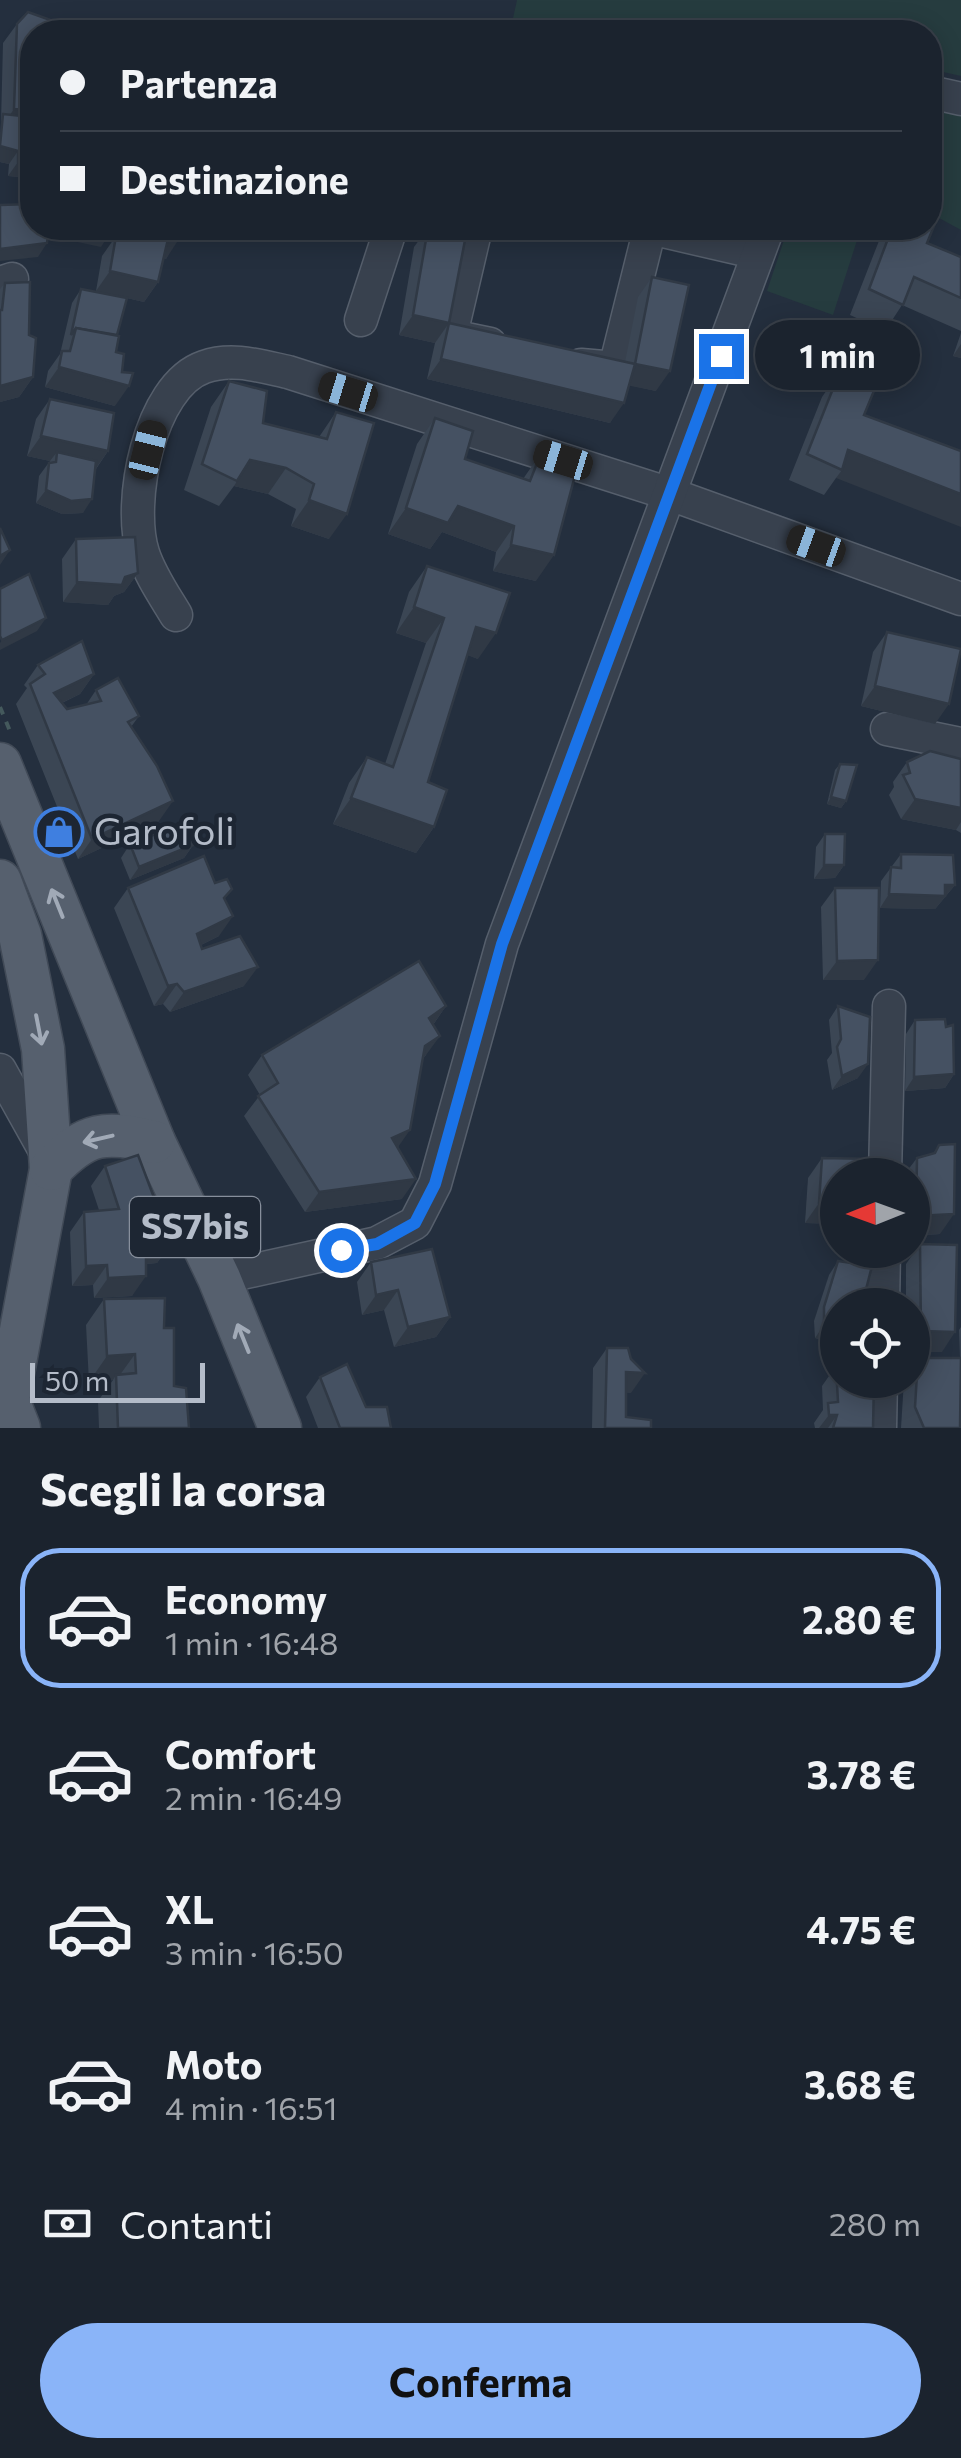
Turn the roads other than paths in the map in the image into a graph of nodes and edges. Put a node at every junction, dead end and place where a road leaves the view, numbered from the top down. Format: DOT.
graph roads {
  1 [pos="388,240"];
  2 [pos="474,240"];
  3 [pos="647,240"];
  4 [pos="763,240"];
  5 [pos="361,320"];
  6 [pos="520,351"];
  7 [pos="558,360"];
  8 [pos="670,494"];
  9 [pos="961,599"];
  10 [pos="176,615"];
  11 [pos="887,729"];
  12 [pos="961,744"];
  13 [pos="0,764"];
  14 [pos="0,881"];
  15 [pos="10,933"];
  16 [pos="889,1006"];
  17 [pos="108,1026"];
  18 [pos="0,1070"];
  19 [pos="154,1142"];
  20 [pos="885,1158"];
  21 [pos="51,1168"];
  22 [pos="219,1278"];
  23 [pos="881,1398"];
  24 [pos="9,1419"];
  25 [pos="275,1424"];
  26 [pos="880,1428"];
  1 -- 5 [label="street"];
  2 -- 6 [label="street"];
  3 -- 7 [label="street"];
  4 -- 8 [label="street"];
  8 -- 9 [label="street"];
  8 -- 10 [label="street"];
  8 -- 22 [label="street"];
  11 -- 12 [label="street"];
  17 -- 13 [label="main road, SS7bis, one-way"];
  14 -- 15 [label="main road"];
  15 -- 17 [label="street"];
  15 -- 21 [label="main road, one-way"];
  16 -- 20 [label="street"];
  17 -- 19 [label="main road, SS7bis"];
  18 -- 21 [label="street"];
  19 -- 21 [label="main road, SS7bis, one-way"];
  19 -- 22 [label="main road, SS7bis"];
  21 -- 24 [label="main road"];
  25 -- 22 [label="main road, SS7bis, one-way"];
  23 -- 26 [label="street"];
}
